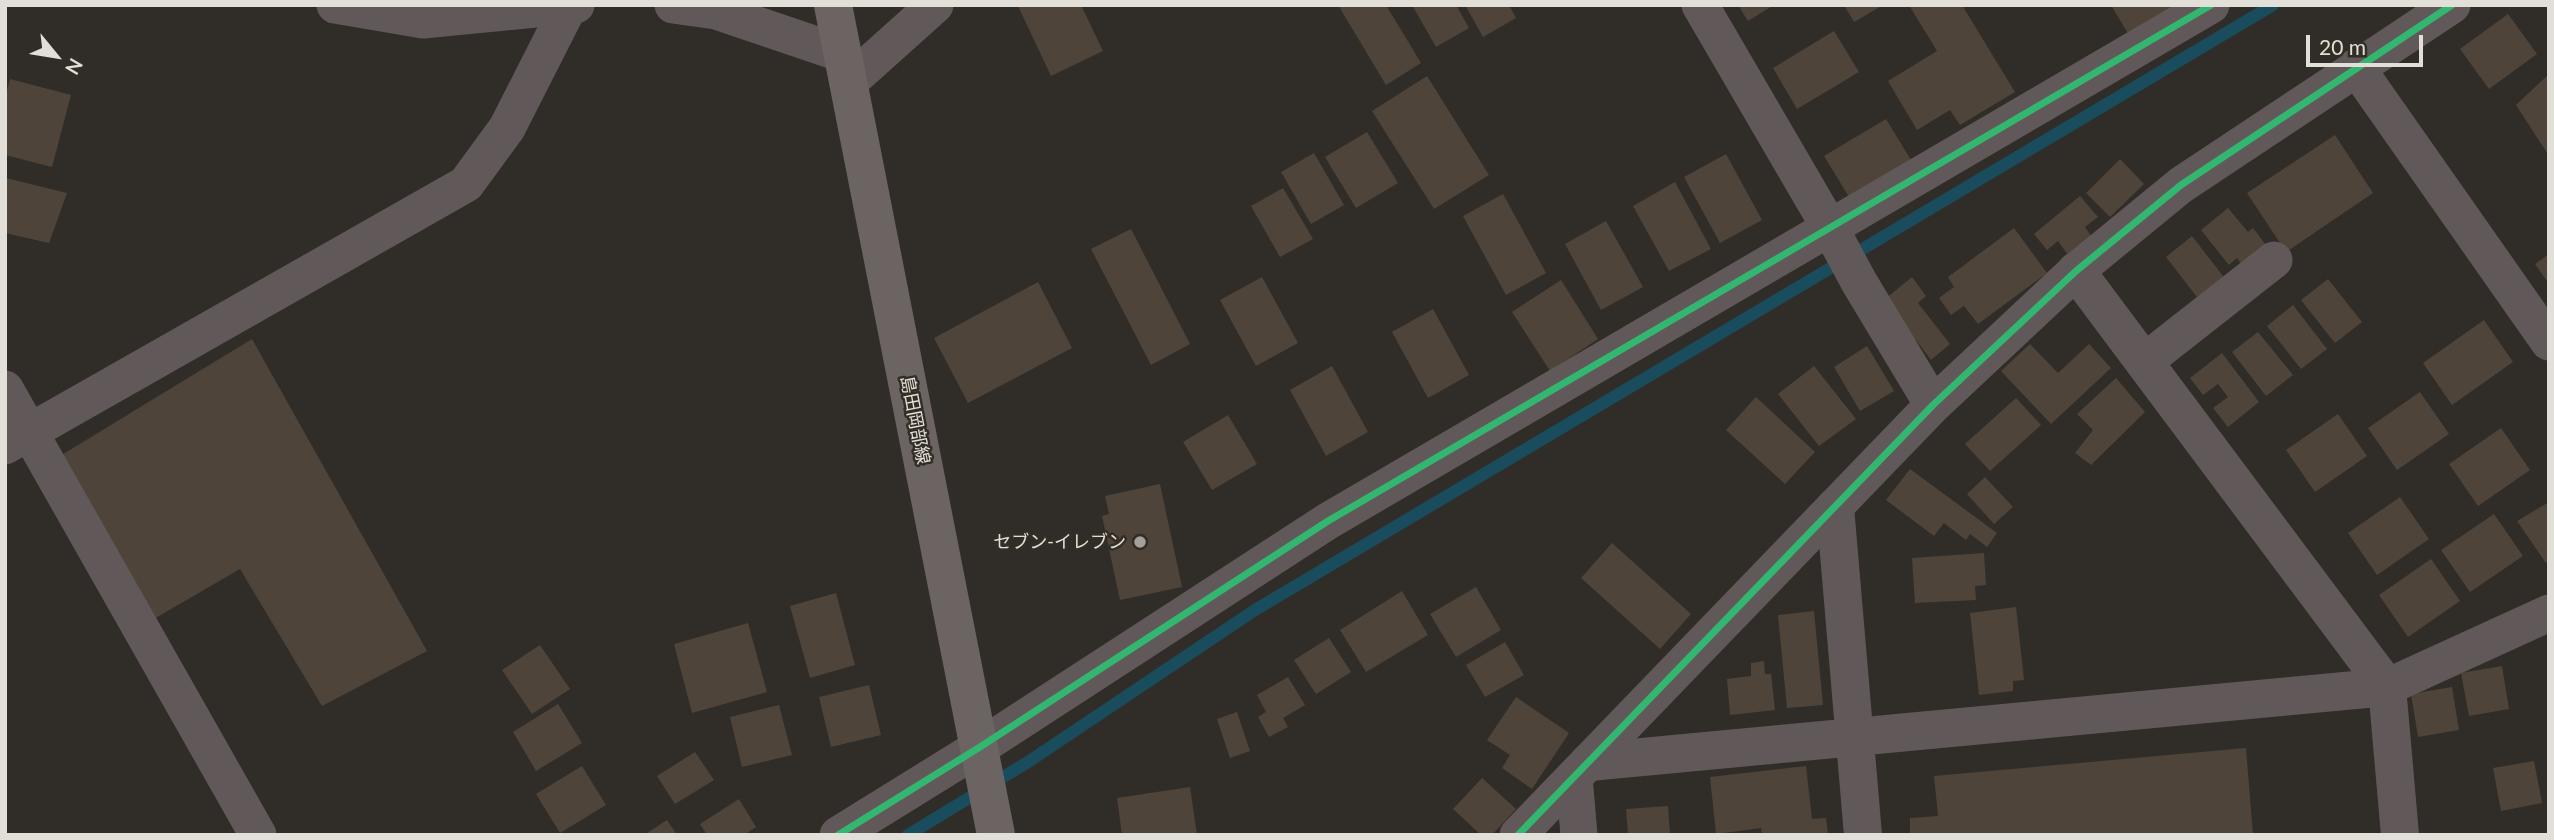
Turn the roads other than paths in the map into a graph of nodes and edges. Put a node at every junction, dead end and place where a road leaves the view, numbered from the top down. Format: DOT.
graph roads {
  1 [pos="335,5"];
  2 [pos="673,5"];
  3 [pos="833,5"];
  4 [pos="934,5"];
  5 [pos="1700,5"];
  6 [pos="2211,5"];
  7 [pos="2452,5"];
  8 [pos="572,6"];
  9 [pos="2356,67"];
  10 [pos="845,69"];
  11 [pos="1830,228"];
  12 [pos="2274,260"];
  13 [pos="2076,271"];
  14 [pos="2549,342"];
  15 [pos="2144,362"];
  16 [pos="5,389"];
  17 [pos="1933,405"];
  18 [pos="18,439"];
  19 [pos="1835,507"];
  20 [pos="2547,618"];
  21 [pos="2387,687"];
  22 [pos="1853,738"];
  23 [pos="980,747"];
  24 [pos="1581,770"];
  25 [pos="258,835"];
  26 [pos="838,835"];
  27 [pos="996,835"];
  28 [pos="1518,835"];
  29 [pos="1579,835"];
  30 [pos="1863,835"];
  31 [pos="2400,835"];
  1 -- 8 [label="street"];
  2 -- 10 [label="street"];
  3 -- 10 [label="main road, 島田岡部線"];
  4 -- 10 [label="street"];
  5 -- 11 [label="street"];
  6 -- 11 [label="street"];
  7 -- 9 [label="street"];
  8 -- 18 [label="street"];
  9 -- 13 [label="street"];
  9 -- 14 [label="street"];
  10 -- 23 [label="main road, 島田岡部線"];
  11 -- 17 [label="street"];
  11 -- 23 [label="street"];
  12 -- 15 [label="street"];
  13 -- 15 [label="street"];
  13 -- 17 [label="street"];
  15 -- 21 [label="street"];
  16 -- 18 [label="street"];
  17 -- 19 [label="street"];
  18 -- 25 [label="street"];
  19 -- 22 [label="street"];
  19 -- 24 [label="street"];
  20 -- 21 [label="street"];
  21 -- 22 [label="street"];
  21 -- 31 [label="street"];
  22 -- 24 [label="street"];
  22 -- 30 [label="street"];
  23 -- 26 [label="street"];
  23 -- 27 [label="main road, 島田岡部線"];
  24 -- 28 [label="street"];
  24 -- 29 [label="street"];
}
